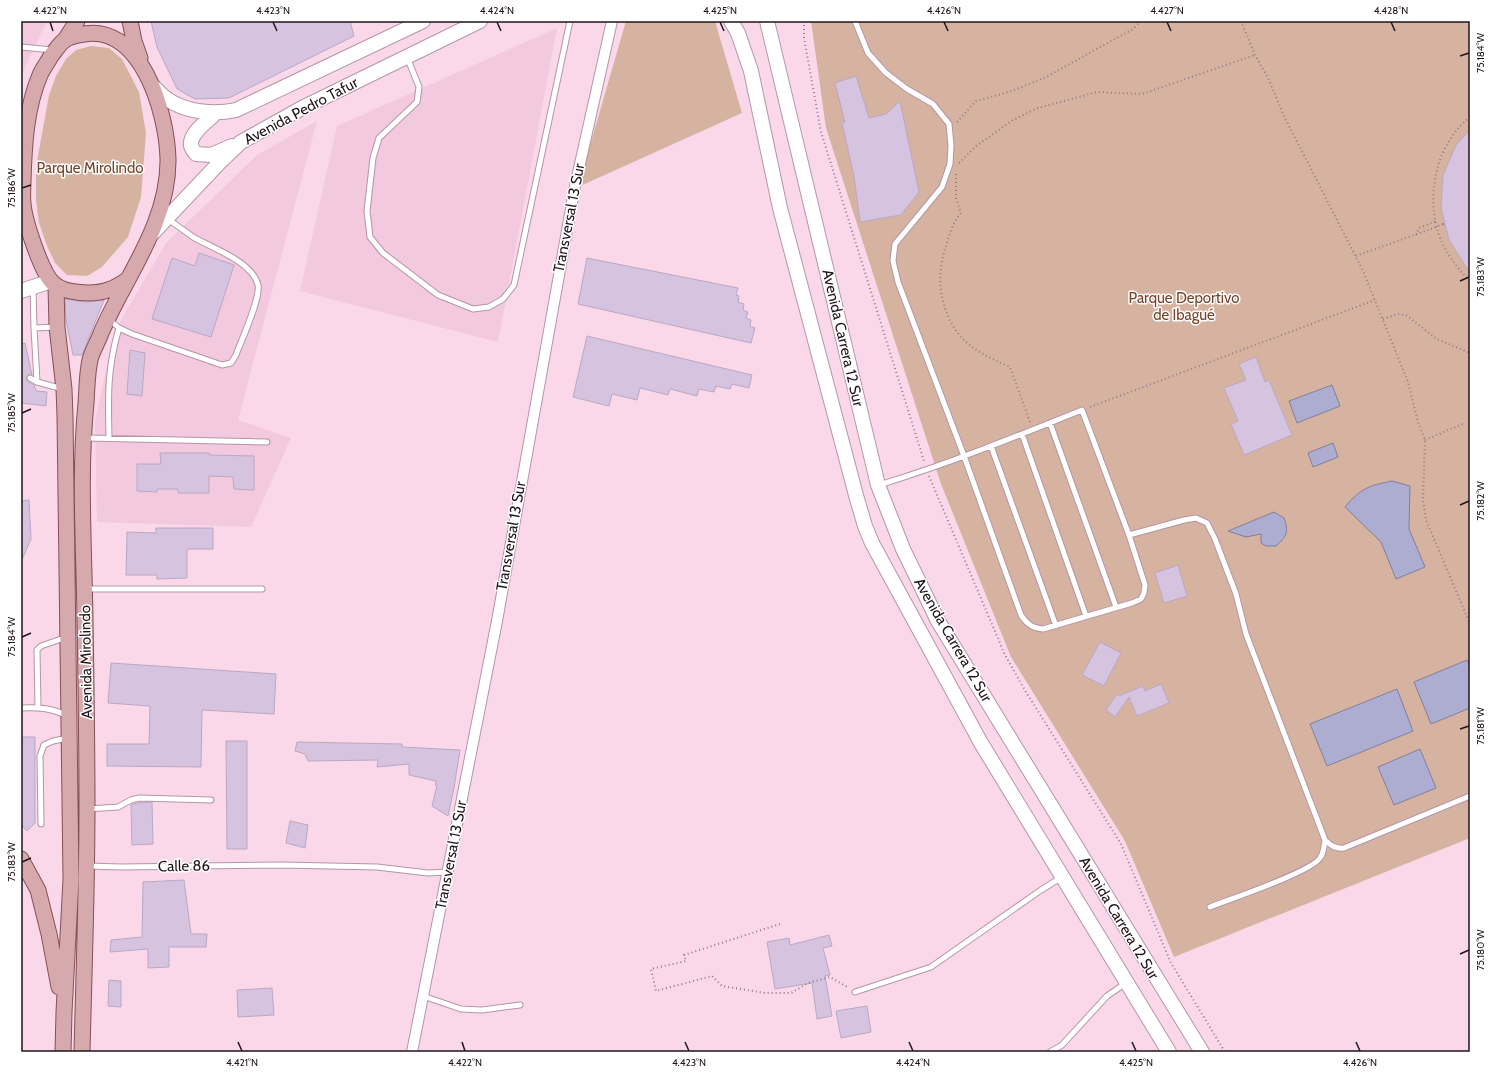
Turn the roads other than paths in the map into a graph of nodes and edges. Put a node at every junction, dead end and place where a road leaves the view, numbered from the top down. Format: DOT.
graph roads {
  1 [pos="77,21"];
  2 [pos="130,21"];
  3 [pos="423,21"];
  4 [pos="480,21"];
  5 [pos="570,21"];
  6 [pos="612,21"];
  7 [pos="732,21"];
  8 [pos="767,21"];
  9 [pos="855,21"];
  10 [pos="60,45"];
  11 [pos="21,47"];
  12 [pos="407,56"];
  13 [pos="149,80"];
  14 [pos="217,112"];
  15 [pos="241,142"];
  16 [pos="22,203"];
  17 [pos="167,218"];
  18 [pos="149,238"];
  19 [pos="127,280"];
  20 [pos="53,283"];
  21 [pos="27,289"];
  22 [pos="108,318"];
  23 [pos="57,327"];
  24 [pos="34,328"];
  25 [pos="119,328"];
  26 [pos="30,378"];
  27 [pos="37,382"];
  28 [pos="64,389"];
  29 [pos="1050,423"];
  30 [pos="1022,434"];
  31 [pos="83,438"];
  32 [pos="109,438"];
  33 [pos="267,442"];
  34 [pos="991,446"];
  35 [pos="964,456"];
  36 [pos="878,485"];
  37 [pos="1129,535"];
  38 [pos="85,589"];
  39 [pos="262,589"];
  40 [pos="1116,607"];
  41 [pos="1086,616"];
  42 [pos="1056,626"];
  43 [pos="68,637"];
  44 [pos="38,707"];
  45 [pos="21,708"];
  46 [pos="69,716"];
  47 [pos="69,738"];
  48 [pos="1470,796"];
  49 [pos="211,800"];
  50 [pos="87,809"];
  51 [pos="41,824"];
  52 [pos="1325,840"];
  53 [pos="21,859"];
  54 [pos="86,866"];
  55 [pos="447,872"];
  56 [pos="1062,877"];
  57 [pos="1210,907"];
  58 [pos="1127,983"];
  59 [pos="855,992"];
  60 [pos="423,996"];
  61 [pos="520,1005"];
  62 [pos="64,1012"];
  63 [pos="63,1052"];
  64 [pos="82,1052"];
  65 [pos="412,1052"];
  66 [pos="1050,1052"];
  67 [pos="1169,1052"];
  68 [pos="1202,1052"];
  1 -- 10 [label="main road"];
  2 -- 13 [label="main road"];
  3 -- 14 [label="street, Avenida Pedro Tafur"];
  4 -- 12 [label="street, Avenida Pedro Tafur"];
  5 -- 12 [label="lane"];
  6 -- 55 [label="street, Transversal 13 Sur"];
  7 -- 56 [label="street, Avenida Carrera 12 Sur"];
  8 -- 36 [label="street, Avenida Carrera 12 Sur"];
  9 -- 35 [label="lane"];
  10 -- 11 [label="lane"];
  10 -- 13 [label="main road"];
  10 -- 16 [label="main road"];
  12 -- 15 [label="street, Avenida Pedro Tafur"];
  13 -- 14 [label="street, Avenida Pedro Tafur"];
  13 -- 18 [label="main road, Avenida Mirolindo"];
  14 -- 15 [label="street"];
  15 -- 17 [label="street, Avenida Pedro Tafur"];
  16 -- 20 [label="main road"];
  17 -- 18 [label="street, Avenida Pedro Tafur"];
  17 -- 25 [label="lane"];
  18 -- 19 [label="main road, Avenida Mirolindo"];
  19 -- 20 [label="main road"];
  19 -- 22 [label="main road, Avenida Mirolindo"];
  20 -- 21 [label="street"];
  20 -- 23 [label="main road, Avenida Mirolindo"];
  21 -- 24 [label="lane"];
  22 -- 25 [label="lane"];
  22 -- 31 [label="main road, Avenida Mirolindo"];
  23 -- 24 [label="lane"];
  23 -- 28 [label="main road, Avenida Mirolindo"];
  24 -- 27 [label="lane"];
  25 -- 32 [label="lane"];
  26 -- 27 [label="lane"];
  27 -- 28 [label="lane"];
  28 -- 43 [label="main road, Avenida Mirolindo"];
  29 -- 30 [label="lane"];
  29 -- 37 [label="lane"];
  29 -- 40 [label="lane"];
  30 -- 34 [label="lane"];
  30 -- 41 [label="lane"];
  31 -- 32 [label="lane"];
  31 -- 38 [label="main road, Avenida Mirolindo"];
  32 -- 33 [label="lane"];
  34 -- 35 [label="lane"];
  34 -- 42 [label="lane"];
  35 -- 36 [label="lane"];
  35 -- 42 [label="lane"];
  36 -- 68 [label="street, Avenida Carrera 12 Sur"];
  37 -- 40 [label="lane"];
  37 -- 52 [label="lane"];
  38 -- 39 [label="lane"];
  38 -- 50 [label="main road, Avenida Mirolindo"];
  40 -- 41 [label="lane"];
  41 -- 42 [label="lane"];
  43 -- 44 [label="lane"];
  43 -- 46 [label="main road, Avenida Mirolindo"];
  44 -- 45 [label="lane"];
  44 -- 46 [label="lane"];
  46 -- 47 [label="main road, Avenida Mirolindo"];
  47 -- 51 [label="lane"];
  47 -- 62 [label="main road, Avenida Mirolindo"];
  48 -- 52 [label="lane"];
  49 -- 50 [label="lane"];
  50 -- 54 [label="main road, Avenida Mirolindo"];
  52 -- 57 [label="lane"];
  53 -- 62 [label="main road"];
  54 -- 55 [label="lane, Calle 86"];
  54 -- 64 [label="main road, Avenida Mirolindo"];
  55 -- 60 [label="street, Transversal 13 Sur"];
  56 -- 58 [label="street, Avenida Carrera 12 Sur"];
  56 -- 59 [label="lane"];
  58 -- 66 [label="lane"];
  58 -- 67 [label="street, Avenida Carrera 12 Sur"];
  60 -- 61 [label="lane"];
  60 -- 65 [label="street, Transversal 13 Sur"];
  62 -- 63 [label="main road, Avenida Mirolindo"];
}
